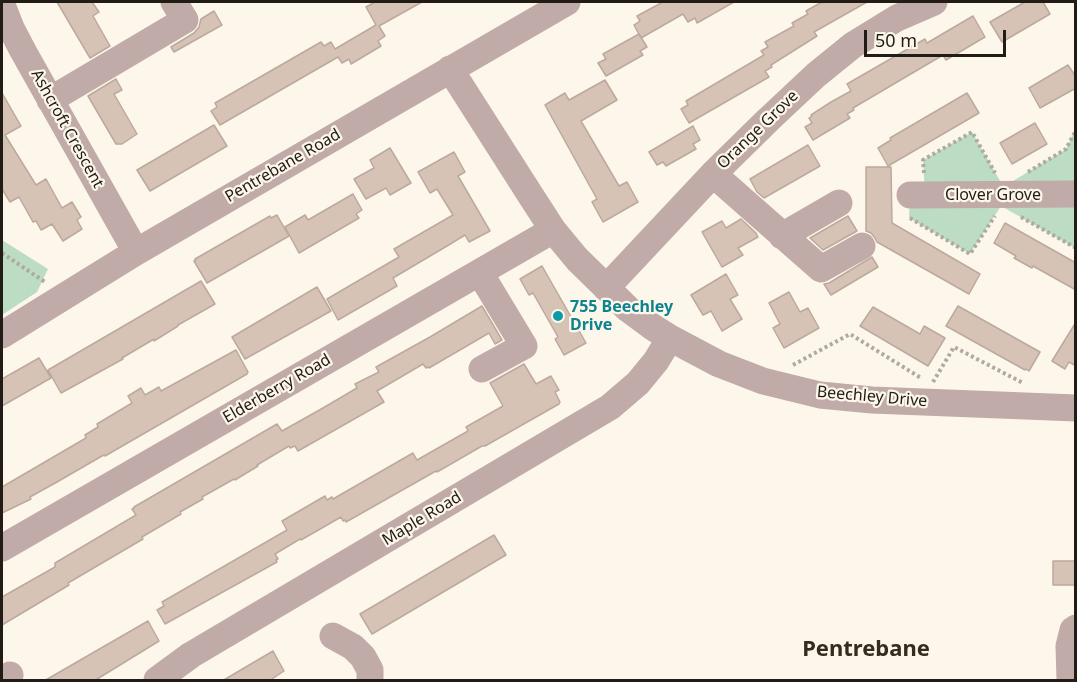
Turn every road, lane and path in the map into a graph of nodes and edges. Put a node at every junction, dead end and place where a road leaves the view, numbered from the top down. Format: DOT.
graph roads {
  1 [pos="174,2"];
  2 [pos="567,2"];
  3 [pos="934,2"];
  4 [pos="2,5"];
  5 [pos="450,69"];
  6 [pos="51,100"];
  7 [pos="1076,130"];
  8 [pos="713,174"];
  9 [pos="1076,194"];
  10 [pos="910,195"];
  11 [pos="838,203"];
  12 [pos="1013,206"];
  13 [pos="553,230"];
  14 [pos="782,236"];
  15 [pos="862,246"];
  16 [pos="1076,248"];
  17 [pos="136,252"];
  18 [pos="2,253"];
  19 [pos="480,273"];
  20 [pos="606,288"];
  21 [pos="66,296"];
  22 [pos="2,335"];
  23 [pos="670,338"];
  24 [pos="482,369"];
  25 [pos="922,379"];
  26 [pos="763,381"];
  27 [pos="931,385"];
  28 [pos="1028,386"];
  29 [pos="1076,408"];
  30 [pos="2,548"];
  31 [pos="1076,628"];
  32 [pos="333,636"];
  33 [pos="157,681"];
  34 [pos="370,681"];
  35 [pos="1070,681"];
  1 -- 6 [label="street"];
  2 -- 5 [label="street, Pentrebane Road"];
  3 -- 8 [label="street, Orange Grove"];
  4 -- 6 [label="street, Ashcroft Crescent"];
  5 -- 13 [label="street, Beechley Drive"];
  5 -- 17 [label="street, Pentrebane Road"];
  6 -- 17 [label="street, Ashcroft Crescent"];
  7 -- 12 [label="path"];
  8 -- 14 [label="street"];
  8 -- 20 [label="street, Orange Grove"];
  9 -- 12 [label="street, Clover Grove"];
  10 -- 12 [label="street, Clover Grove"];
  11 -- 14 [label="street"];
  12 -- 16 [label="path"];
  13 -- 19 [label="street, Elderberry Road"];
  13 -- 20 [label="street, Beechley Drive"];
  14 -- 15 [label="street"];
  17 -- 21 [label="street, Pentrebane Road"];
  18 -- 21 [label="path"];
  19 -- 24 [label="street"];
  19 -- 30 [label="street, Elderberry Road"];
  20 -- 23 [label="street, Beechley Drive"];
  21 -- 22 [label="street, Pentrebane Road"];
  23 -- 26 [label="street, Beechley Drive"];
  23 -- 33 [label="street, Maple Road"];
  25 -- 26 [label="path"];
  26 -- 29 [label="street, Beechley Drive"];
  27 -- 28 [label="path"];
  31 -- 35 [label="street"];
  32 -- 34 [label="street"];
}
